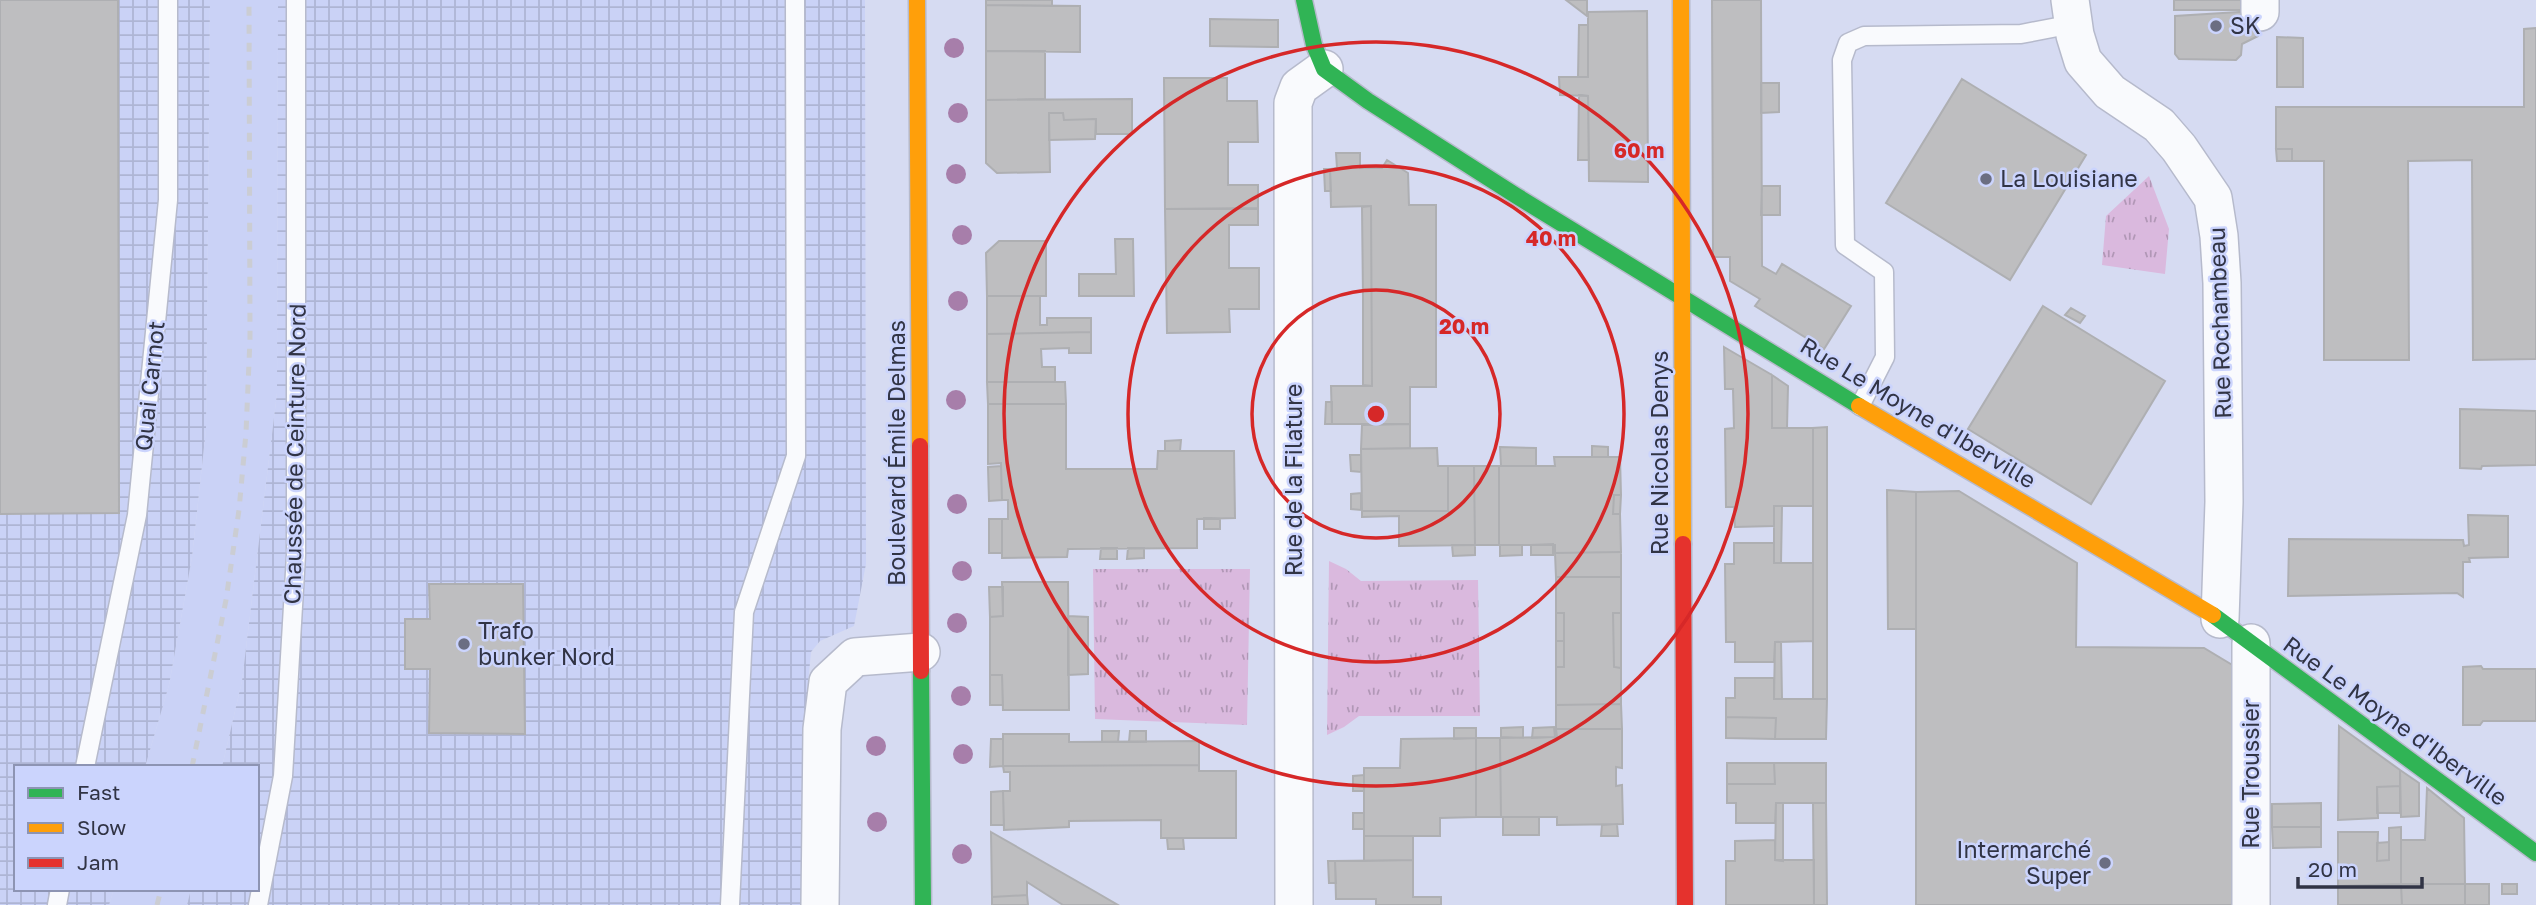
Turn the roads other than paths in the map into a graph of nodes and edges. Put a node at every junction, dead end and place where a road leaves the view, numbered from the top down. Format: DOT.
graph roads {
  1 [pos="168,0"];
  2 [pos="296,0"];
  3 [pos="796,0"];
  4 [pos="917,0"];
  5 [pos="1304,0"];
  6 [pos="1681,0"];
  7 [pos="2071,12"];
  8 [pos="1324,69"];
  9 [pos="1682,296"];
  10 [pos="1860,406"];
  11 [pos="2220,619"];
  12 [pos="2251,643"];
  13 [pos="921,652"];
  14 [pos="85,765"];
  15 [pos="2536,853"];
  16 [pos="258,905"];
  17 [pos="730,905"];
  18 [pos="820,905"];
  19 [pos="923,905"];
  20 [pos="1294,905"];
  21 [pos="1685,905"];
  22 [pos="2251,905"];
  1 -- 14 [label="lane, Quai Carnot"];
  2 -- 16 [label="lane, Chaussée de Ceinture Nord"];
  3 -- 17 [label="lane"];
  4 -- 13 [label="street, Boulevard Émile Delmas"];
  5 -- 8 [label="street"];
  6 -- 9 [label="street, Rue Nicolas Denys"];
  7 -- 10 [label="lane"];
  7 -- 11 [label="street, Rue Rochambeau"];
  8 -- 9 [label="street, Rue Le Moyne d'Iberville"];
  8 -- 20 [label="street, Rue de la Filature"];
  9 -- 10 [label="street, Rue Le Moyne d'Iberville"];
  9 -- 21 [label="street, Rue Nicolas Denys"];
  10 -- 11 [label="street, Rue Le Moyne d'Iberville"];
  11 -- 12 [label="street, Rue Le Moyne d'Iberville"];
  12 -- 15 [label="street, Rue Le Moyne d'Iberville"];
  12 -- 22 [label="street, Rue Troussier"];
  13 -- 18 [label="street"];
  13 -- 19 [label="street, Boulevard Émile Delmas"];
}
